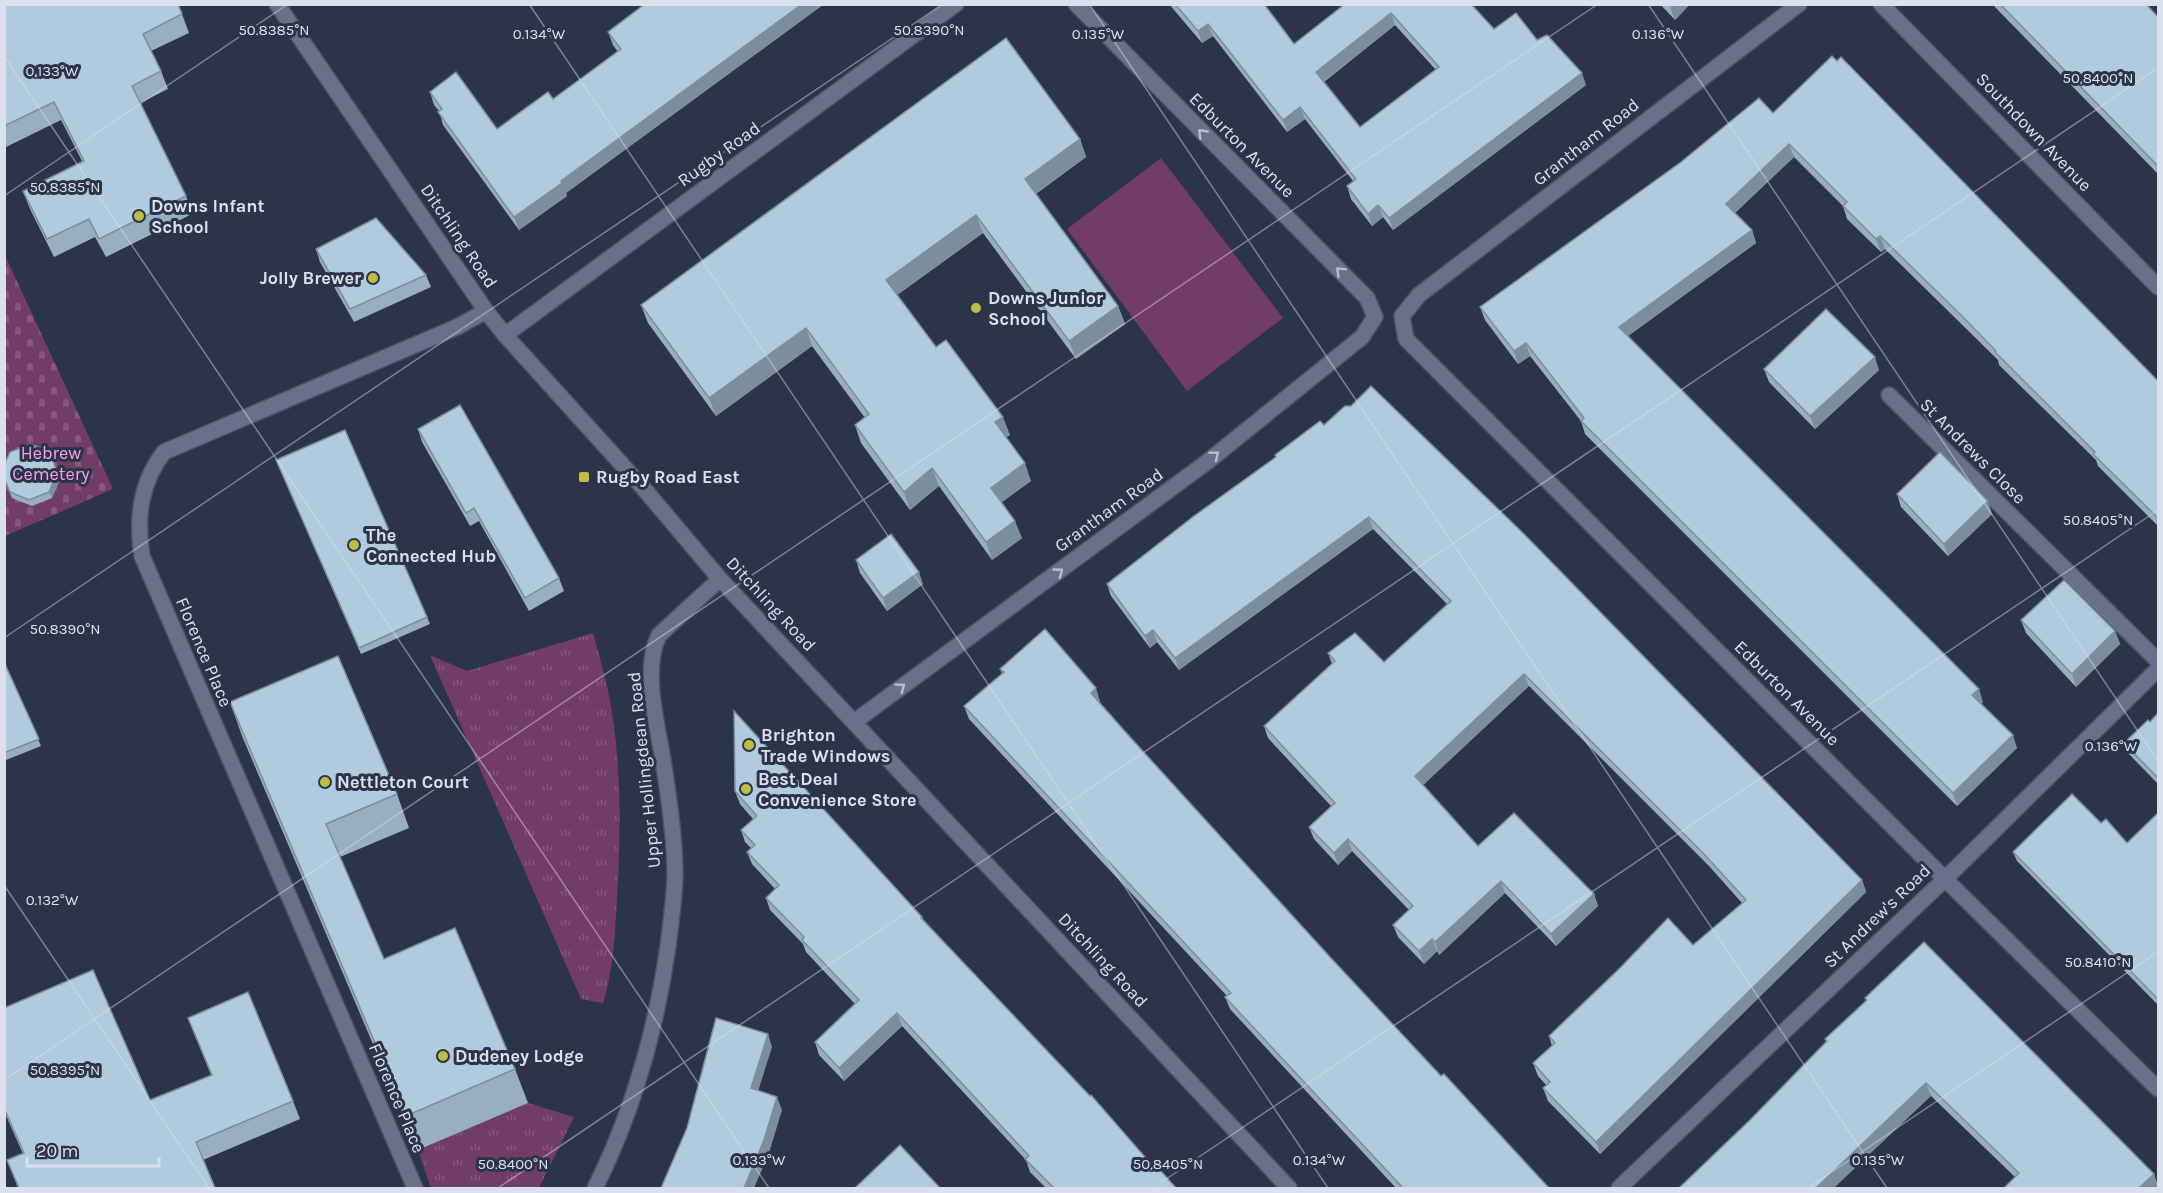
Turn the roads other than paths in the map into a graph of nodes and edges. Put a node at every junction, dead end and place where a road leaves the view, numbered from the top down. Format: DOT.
graph roads {
  1 [pos="277,4"];
  2 [pos="956,4"];
  3 [pos="1076,4"];
  4 [pos="1799,4"];
  5 [pos="1881,4"];
  6 [pos="2158,287"];
  7 [pos="486,311"];
  8 [pos="1402,316"];
  9 [pos="1375,317"];
  10 [pos="505,335"];
  11 [pos="1888,394"];
  12 [pos="720,579"];
  13 [pos="2158,661"];
  14 [pos="2158,669"];
  15 [pos="854,722"];
  16 [pos="1944,879"];
  17 [pos="2158,1089"];
  18 [pos="415,1188"];
  19 [pos="595,1188"];
  20 [pos="1289,1188"];
  21 [pos="1619,1188"];
  1 -- 7 [label="street, Ditchling Road"];
  2 -- 10 [label="street, Rugby Road"];
  9 -- 3 [label="street, Edburton Avenue, one-way"];
  4 -- 8 [label="street, Grantham Road"];
  5 -- 6 [label="street, Southdown Avenue"];
  7 -- 10 [label="street, Ditchling Road"];
  7 -- 18 [label="street, Florence Place"];
  8 -- 16 [label="street, Edburton Avenue"];
  15 -- 9 [label="street, Grantham Road, one-way"];
  10 -- 12 [label="street, Ditchling Road"];
  11 -- 13 [label="street, St Andrews Close"];
  12 -- 15 [label="street, Ditchling Road"];
  12 -- 19 [label="street, Upper Hollingdean Road"];
  14 -- 16 [label="street, St Andrew's Road"];
  15 -- 20 [label="street, Ditchling Road"];
  16 -- 17 [label="street, Edburton Avenue"];
  16 -- 21 [label="street, St Andrew's Road"];
}
